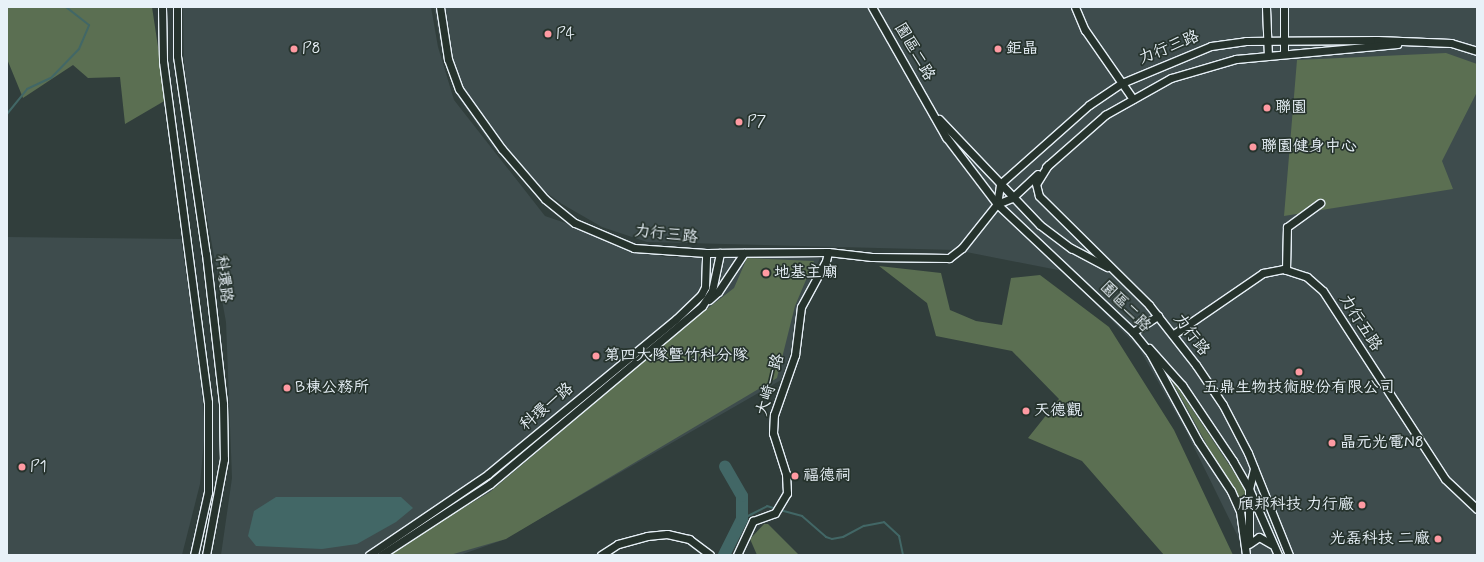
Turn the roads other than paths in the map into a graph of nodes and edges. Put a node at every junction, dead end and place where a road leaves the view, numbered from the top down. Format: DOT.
graph roads {
  1 [pos="162,7"];
  2 [pos="176,7"];
  3 [pos="440,7"];
  4 [pos="872,7"];
  5 [pos="1075,7"];
  6 [pos="1266,7"];
  7 [pos="1284,7"];
  8 [pos="1266,41"];
  9 [pos="1284,41"];
  10 [pos="1407,42"];
  11 [pos="1477,51"];
  12 [pos="1284,54"];
  13 [pos="1268,56"];
  14 [pos="1122,83"];
  15 [pos="1134,99"];
  16 [pos="932,112"];
  17 [pos="1048,165"];
  18 [pos="1000,184"];
  19 [pos="1012,198"];
  20 [pos="1320,202"];
  21 [pos="997,204"];
  22 [pos="828,252"];
  23 [pos="706,253"];
  24 [pos="720,253"];
  25 [pos="744,253"];
  26 [pos="1286,270"];
  27 [pos="1115,271"];
  28 [pos="706,303"];
  29 [pos="1158,316"];
  30 [pos="1133,332"];
  31 [pos="1174,334"];
  32 [pos="1254,468"];
  33 [pos="1249,489"];
  34 [pos="1477,509"];
  35 [pos="1249,544"];
  36 [pos="1273,546"];
  37 [pos="194,555"];
  38 [pos="206,555"];
  39 [pos="368,555"];
  40 [pos="381,555"];
  41 [pos="601,555"];
  42 [pos="710,555"];
  43 [pos="737,555"];
  44 [pos="1247,555"];
  45 [pos="1278,555"];
  46 [pos="1289,555"];
  1 -- 37 [label="street, 科環路"];
  2 -- 38 [label="street, 科環路"];
  3 -- 23 [label="street, 力行三路"];
  4 -- 16 [label="street, 園區二路"];
  5 -- 14 [label="street"];
  6 -- 8 [label="street"];
  7 -- 9 [label="street"];
  8 -- 9 [label="street, 力行三路"];
  8 -- 13 [label="street"];
  8 -- 14 [label="street, 力行三路"];
  9 -- 10 [label="street, 力行三路"];
  9 -- 12 [label="street"];
  10 -- 11 [label="street, 力行三路"];
  10 -- 12 [label="street, 力行三路"];
  12 -- 13 [label="street, 力行三路"];
  13 -- 15 [label="street, 力行三路"];
  14 -- 15 [label="street"];
  14 -- 18 [label="street, 力行三路"];
  15 -- 17 [label="street, 力行三路"];
  16 -- 18 [label="street, 園區二路"];
  16 -- 21 [label="street, 園區二路"];
  17 -- 19 [label="street, 力行三路"];
  17 -- 27 [label="street, 力行路"];
  18 -- 19 [label="street, 園區二路"];
  18 -- 21 [label="street, 力行三路"];
  19 -- 21 [label="street, 力行三路"];
  19 -- 27 [label="street, 園區二路"];
  20 -- 26 [label="street"];
  21 -- 22 [label="street, 力行三路"];
  21 -- 30 [label="street, 園區二路"];
  22 -- 25 [label="street, 力行三路"];
  22 -- 43 [label="street, 大崎一路"];
  23 -- 24 [label="street, 力行三路"];
  23 -- 39 [label="street, 科環一路"];
  24 -- 25 [label="street, 力行三路"];
  24 -- 28 [label="street, 科環一路"];
  25 -- 28 [label="street"];
  26 -- 31 [label="street, 力行五路"];
  26 -- 34 [label="street, 力行五路"];
  27 -- 29 [label="street, 力行路"];
  28 -- 40 [label="street, 科環一路"];
  29 -- 30 [label="street"];
  29 -- 31 [label="street, 力行路"];
  30 -- 33 [label="street"];
  30 -- 44 [label="street, 園區二路"];
  31 -- 32 [label="street, 力行路"];
  32 -- 33 [label="street, 園區二路"];
  32 -- 46 [label="street, 力行路"];
  33 -- 35 [label="street, 園區二路"];
  33 -- 36 [label="street"];
  35 -- 36 [label="street"];
  35 -- 44 [label="street, 園區二路"];
  36 -- 45 [label="street"];
  41 -- 42 [label="street"];
}
